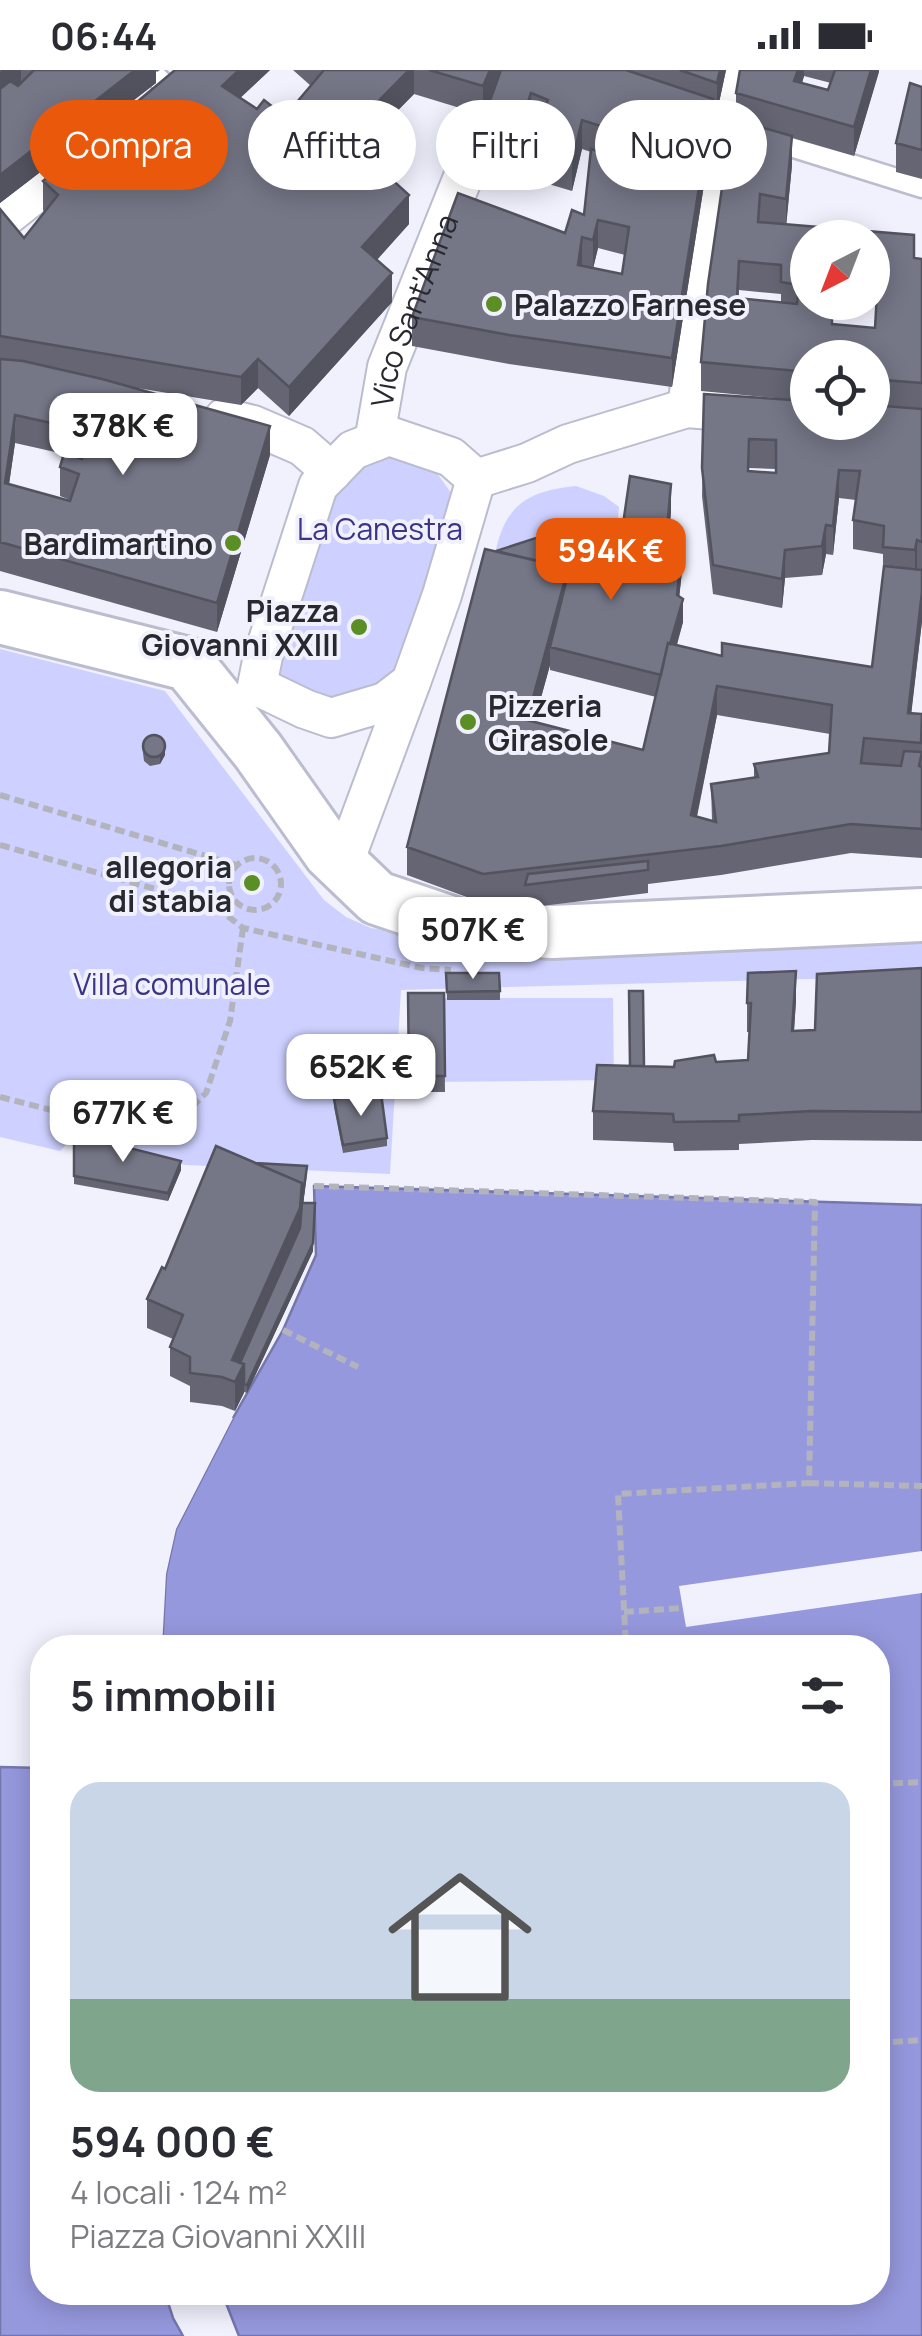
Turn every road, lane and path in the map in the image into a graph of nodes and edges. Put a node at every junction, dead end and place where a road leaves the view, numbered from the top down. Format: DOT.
graph roads {
  1 [pos="506,70"];
  2 [pos="737,70"];
  3 [pos="164,74"];
  4 [pos="143,100"];
  5 [pos="725,100"];
  6 [pos="767,139"];
  7 [pos="922,186"];
  8 [pos="38,190"];
  9 [pos="709,190"];
  10 [pos="0,220"];
  11 [pos="687,408"];
  12 [pos="188,410"];
  13 [pos="790,417"];
  14 [pos="374,442"];
  15 [pos="332,472"];
  16 [pos="476,479"];
  17 [pos="0,616"];
  18 [pos="411,682"];
  19 [pos="240,697"];
  20 [pos="0,795"];
  21 [pos="236,865"];
  22 [pos="360,882"];
  23 [pos="922,915"];
  24 [pos="244,928"];
  25 [pos="0,1097"];
  26 [pos="314,1186"];
  27 [pos="283,1330"];
  28 [pos="358,1368"];
  29 [pos="809,1484"];
  30 [pos="922,1486"];
  31 [pos="683,1608"];
  32 [pos="624,1612"];
  33 [pos="625,1635"];
  34 [pos="922,1782"];
  35 [pos="890,1783"];
  36 [pos="922,2040"];
  37 [pos="890,2042"];
  1 -- 14 [label="street, Vico Sant'Anna"];
  2 -- 5 [label="street"];
  3 -- 4 [label="street"];
  6 -- 7 [label="lane"];
  8 -- 10 [label="street"];
  9 -- 11 [label="street"];
  11 -- 13 [label="street"];
  11 -- 16 [label="street"];
  12 -- 15 [label="street"];
  14 -- 15 [label="street"];
  14 -- 16 [label="street"];
  15 -- 19 [label="street"];
  16 -- 18 [label="street"];
  17 -- 19 [label="street"];
  18 -- 19 [label="street"];
  18 -- 22 [label="street"];
  19 -- 22 [label="street"];
  20 -- 21 [label="path"];
  21 -- 21 [label="path"];
  22 -- 23 [label="street"];
  24 -- 25 [label="path"];
  26 -- 29 [label="path"];
  27 -- 28 [label="path"];
  29 -- 30 [label="path"];
  29 -- 32 [label="path"];
  31 -- 32 [label="path"];
  32 -- 33 [label="path"];
  34 -- 35 [label="path"];
  36 -- 37 [label="path"];
}
